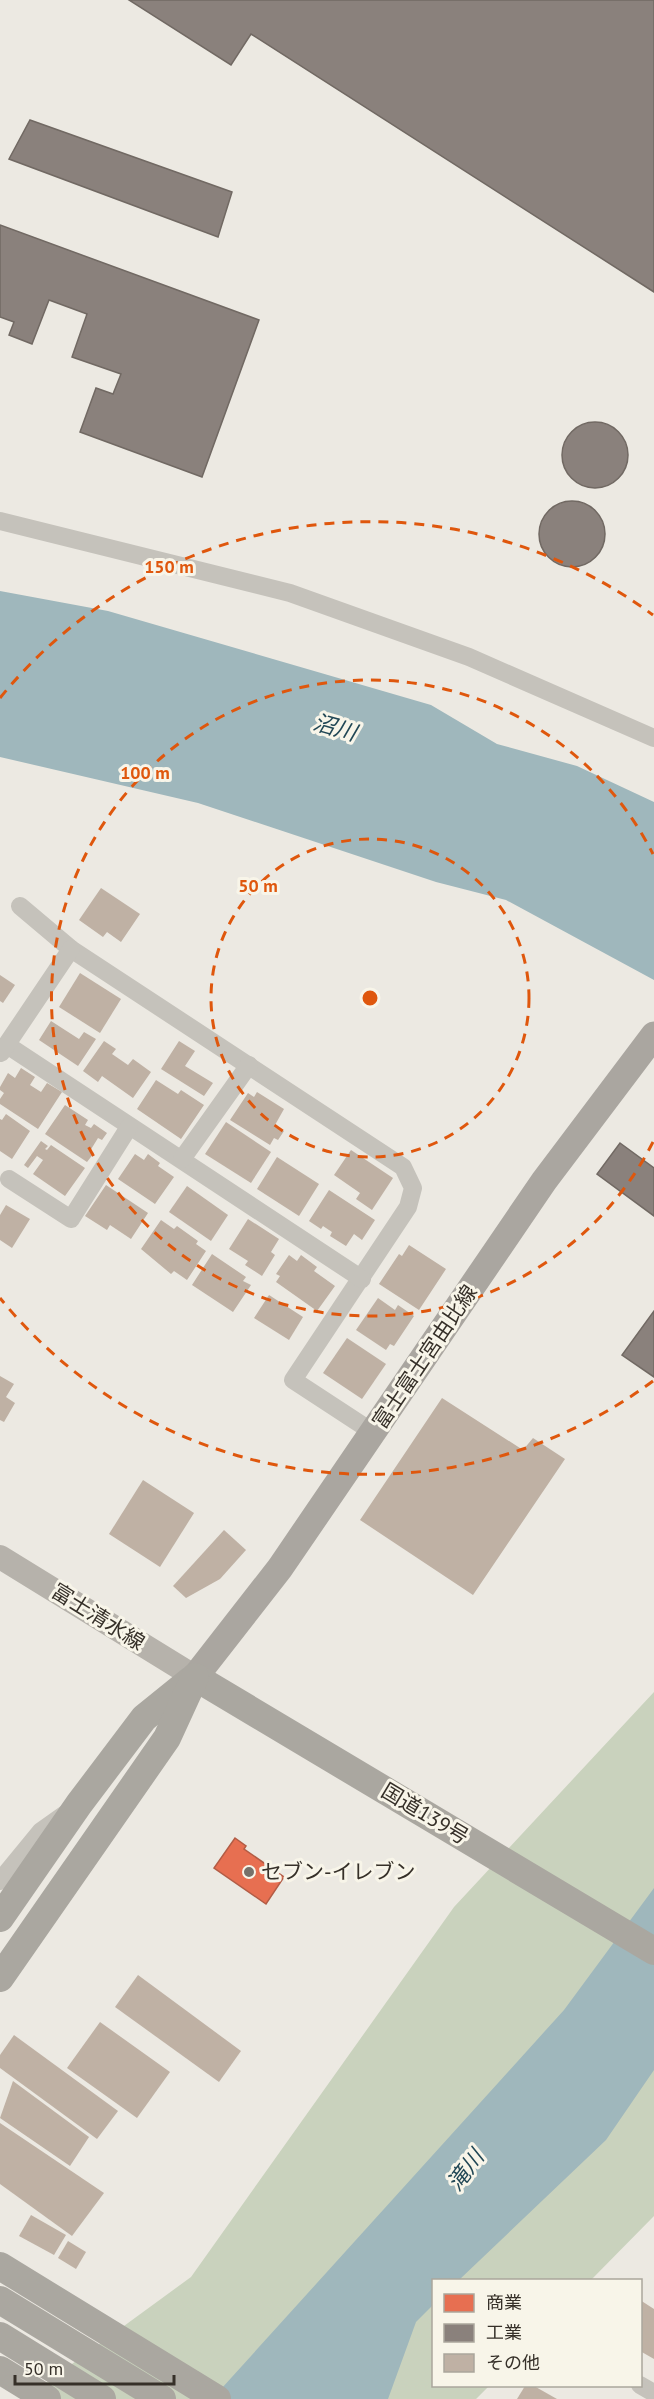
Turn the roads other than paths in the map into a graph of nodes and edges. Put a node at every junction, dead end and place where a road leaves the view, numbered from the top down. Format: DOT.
graph roads {
  1 [pos="0,521"];
  2 [pos="654,738"];
  3 [pos="20,906"];
  4 [pos="71,949"];
  5 [pos="654,1035"];
  6 [pos="4,1050"];
  7 [pos="249,1065"];
  8 [pos="129,1127"];
  9 [pos="182,1160"];
  10 [pos="3,1181"];
  11 [pos="362,1279"];
  12 [pos="374,1432"];
  13 [pos="0,1557"];
  14 [pos="195,1677"];
  15 [pos="79,1804"];
  16 [pos="0,1881"];
  17 [pos="0,1918"];
  18 [pos="654,1952"];
  19 [pos="0,1978"];
  20 [pos="3,2266"];
  21 [pos="0,2300"];
  22 [pos="0,2336"];
  23 [pos="0,2370"];
  24 [pos="35,2392"];
  25 [pos="102,2399"];
  26 [pos="162,2399"];
  27 [pos="217,2399"];
  1 -- 2 [label="street"];
  3 -- 4 [label="street"];
  4 -- 6 [label="street"];
  4 -- 7 [label="street"];
  5 -- 12 [label="main road, 富士富士宮由比線"];
  6 -- 8 [label="street"];
  7 -- 9 [label="street"];
  7 -- 11 [label="street"];
  8 -- 9 [label="street"];
  8 -- 10 [label="street"];
  9 -- 11 [label="street"];
  11 -- 12 [label="street"];
  12 -- 14 [label="main road, 富士富士宮由比線"];
  13 -- 14 [label="main road, 富士清水線"];
  14 -- 15 [label="highway"];
  14 -- 18 [label="highway, 国道139号"];
  14 -- 19 [label="highway"];
  15 -- 16 [label="street"];
  15 -- 17 [label="highway"];
  20 -- 27 [label="highway"];
  21 -- 26 [label="highway"];
  22 -- 25 [label="highway"];
  23 -- 24 [label="highway"];
}
